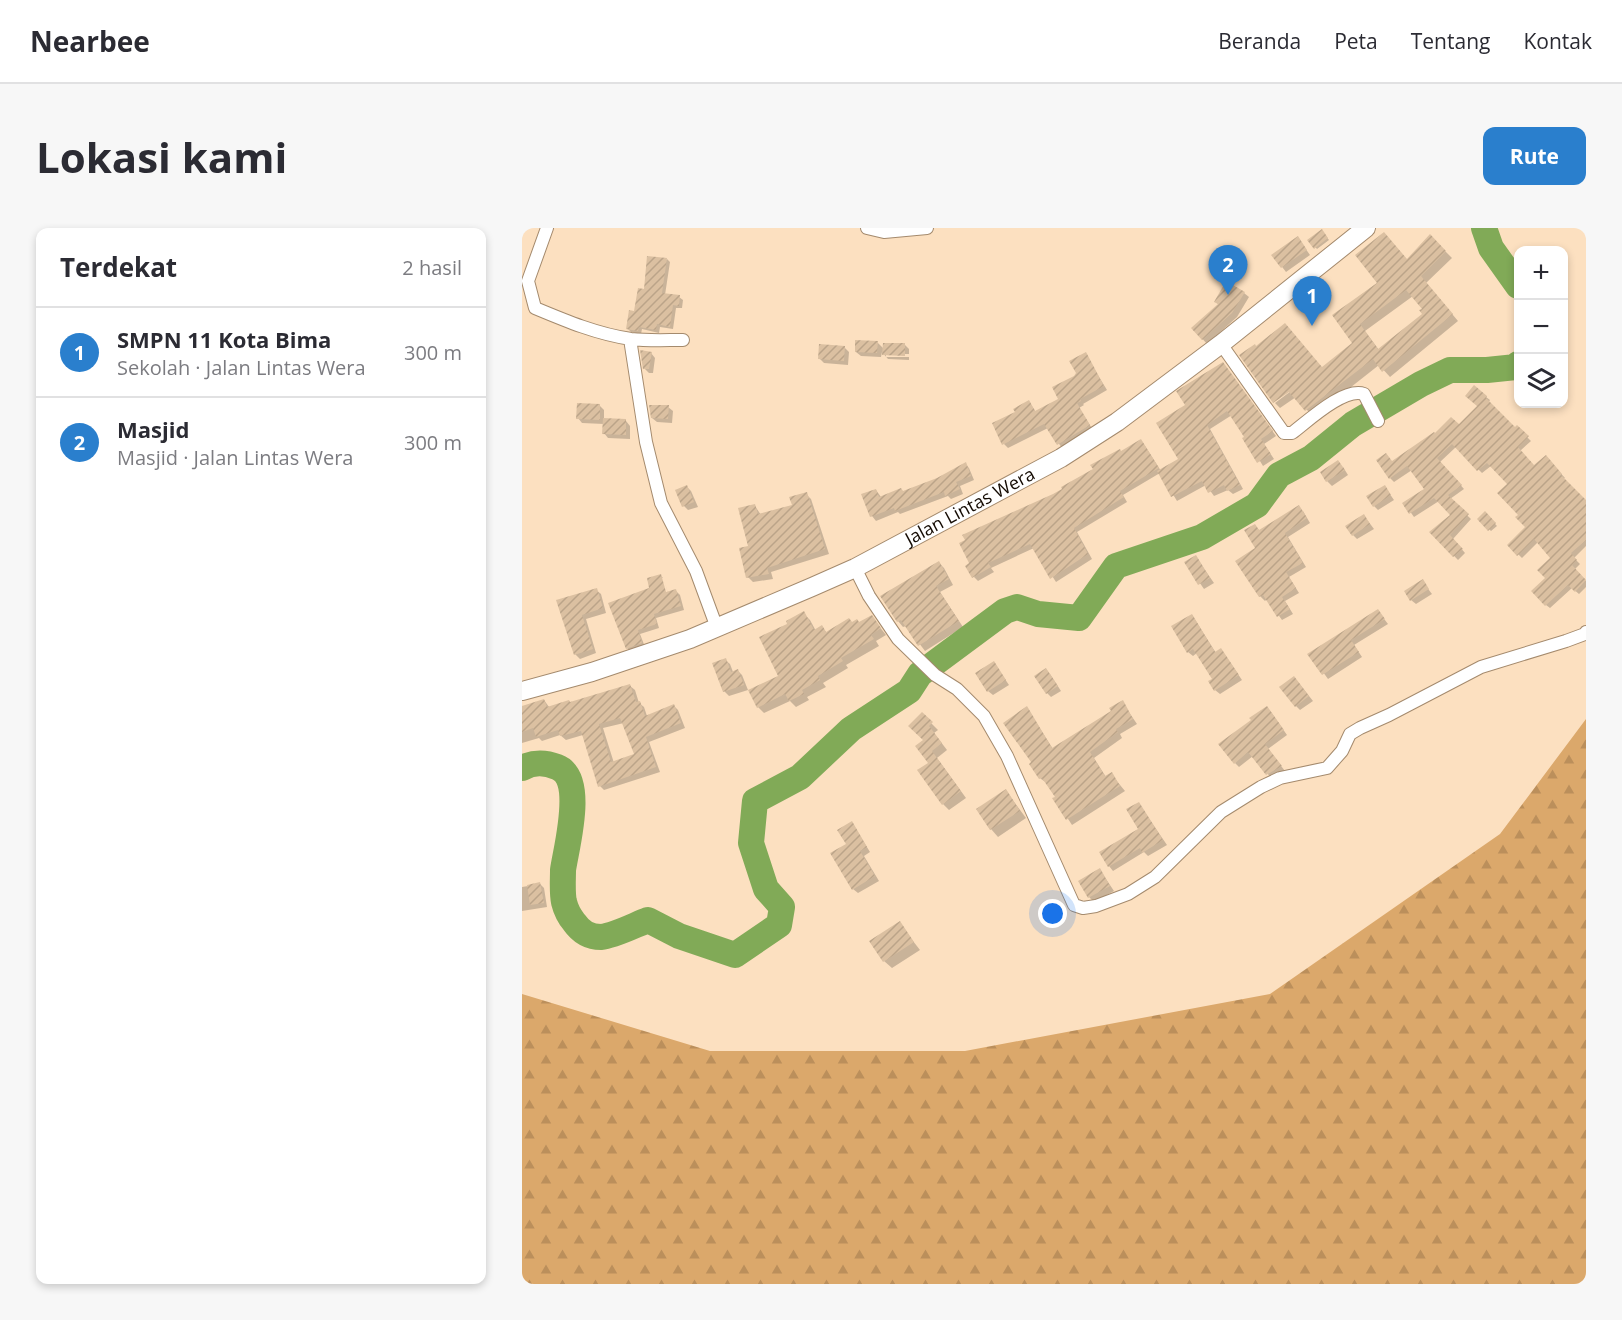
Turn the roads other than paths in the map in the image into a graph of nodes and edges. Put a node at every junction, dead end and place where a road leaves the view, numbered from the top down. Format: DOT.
graph roads {
  1 [pos="547,228"];
  2 [pos="867,228"];
  3 [pos="927,228"];
  4 [pos="1366,228"];
  5 [pos="630,339"];
  6 [pos="683,340"];
  7 [pos="1221,344"];
  8 [pos="1378,421"];
  9 [pos="855,568"];
  10 [pos="717,628"];
  11 [pos="1586,632"];
  12 [pos="522,691"];
  1 -- 5 [label="street"];
  2 -- 3 [label="street"];
  4 -- 7 [label="main road, Jalan Lintas Wera"];
  5 -- 6 [label="street"];
  5 -- 10 [label="street"];
  7 -- 8 [label="street"];
  7 -- 9 [label="main road, Jalan Lintas Wera"];
  9 -- 10 [label="main road, Jalan Lintas Wera"];
  9 -- 11 [label="street"];
  10 -- 12 [label="main road, Jalan Lintas Wera"];
}
